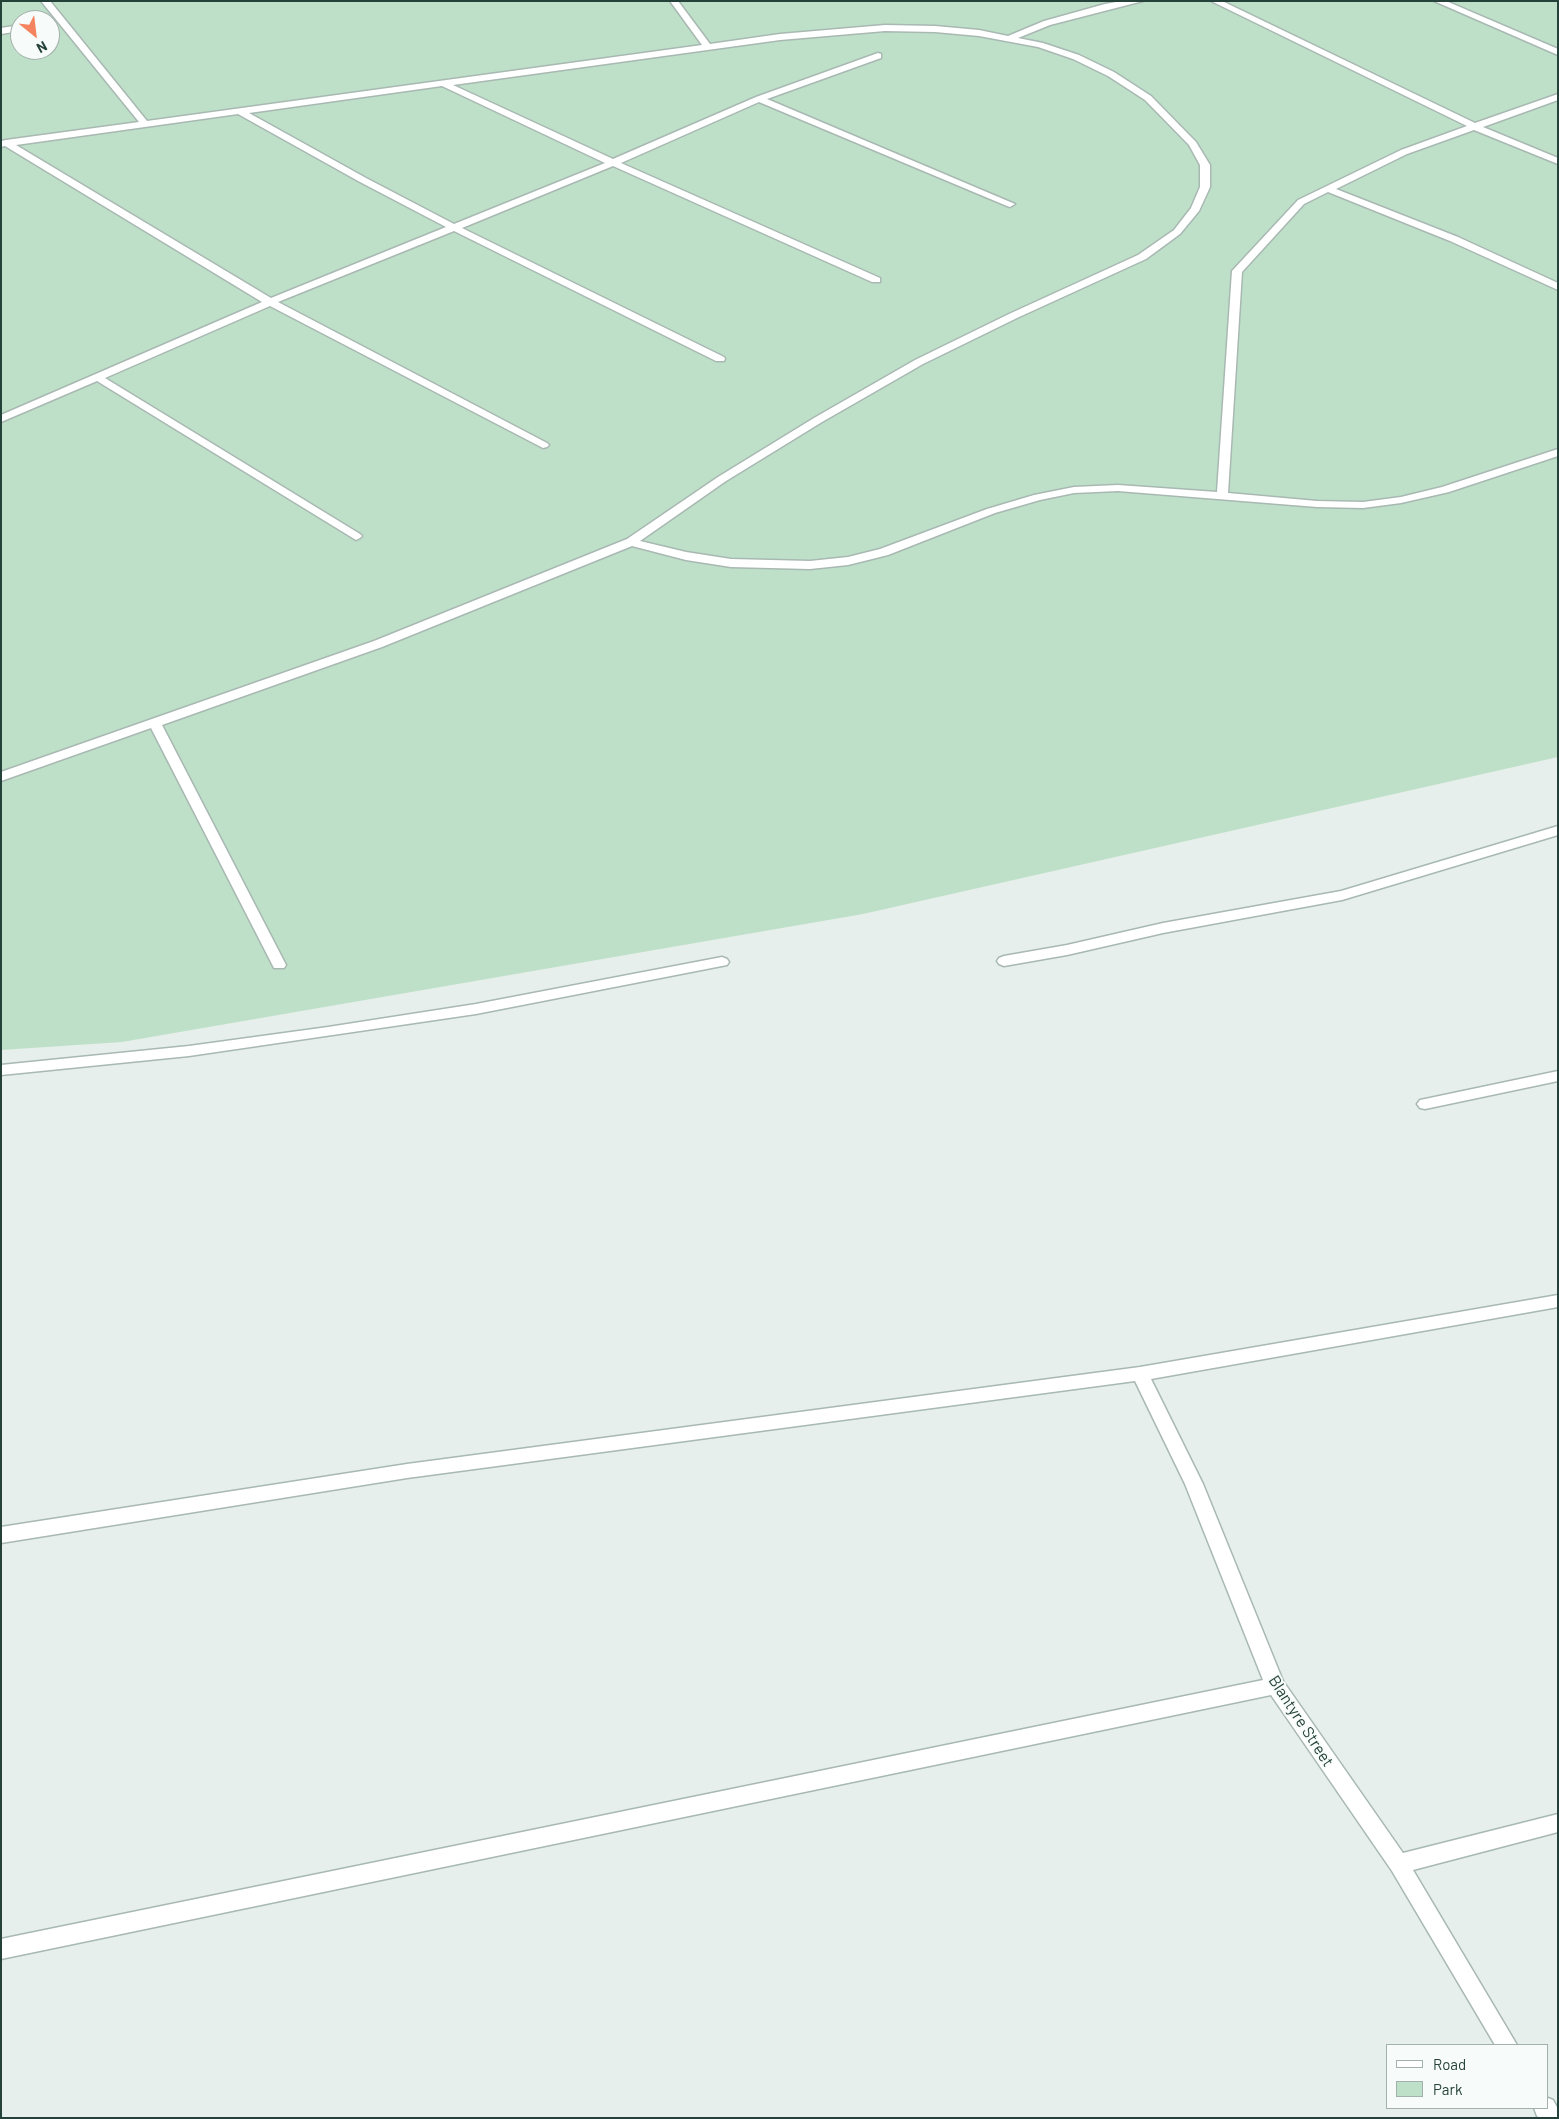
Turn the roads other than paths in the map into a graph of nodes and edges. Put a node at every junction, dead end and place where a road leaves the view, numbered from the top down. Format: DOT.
graph roads {
  1 [pos="45,1"];
  2 [pos="674,1"];
  3 [pos="1138,1"];
  4 [pos="1215,1"];
  5 [pos="1438,1"];
  6 [pos="1106,4"];
  7 [pos="62,22"];
  8 [pos="1009,39"];
  9 [pos="707,46"];
  10 [pos="1558,52"];
  11 [pos="878,56"];
  12 [pos="442,83"];
  13 [pos="1558,97"];
  14 [pos="759,99"];
  15 [pos="239,111"];
  16 [pos="145,124"];
  17 [pos="1475,127"];
  18 [pos="4,144"];
  19 [pos="1558,161"];
  20 [pos="613,163"];
  21 [pos="1328,189"];
  22 [pos="1010,204"];
  23 [pos="453,228"];
  24 [pos="876,280"];
  25 [pos="1558,287"];
  26 [pos="270,302"];
  27 [pos="720,359"];
  28 [pos="97,377"];
  29 [pos="1,419"];
  30 [pos="543,445"];
  31 [pos="1558,452"];
  32 [pos="1222,498"];
  33 [pos="356,536"];
  34 [pos="631,542"];
  35 [pos="155,723"];
  36 [pos="1,778"];
  37 [pos="1558,830"];
  38 [pos="722,962"];
  39 [pos="1004,962"];
  40 [pos="279,965"];
  41 [pos="1,1070"];
  42 [pos="1558,1076"];
  43 [pos="1425,1104"];
  44 [pos="1558,1301"];
  45 [pos="1140,1374"];
  46 [pos="1,1535"];
  47 [pos="1275,1686"];
  48 [pos="1558,1823"];
  49 [pos="1399,1864"];
  50 [pos="1,1949"];
  51 [pos="1506,2044"];
  1 -- 7 [label="street"];
  2 -- 9 [label="street"];
  3 -- 6 [label="street"];
  4 -- 17 [label="street"];
  5 -- 10 [label="street"];
  6 -- 8 [label="street"];
  7 -- 16 [label="street"];
  8 -- 9 [label="street"];
  8 -- 34 [label="street"];
  9 -- 12 [label="street"];
  11 -- 14 [label="street"];
  12 -- 15 [label="street"];
  12 -- 20 [label="street"];
  13 -- 17 [label="street"];
  14 -- 20 [label="street"];
  14 -- 22 [label="street"];
  15 -- 16 [label="street"];
  15 -- 23 [label="street"];
  16 -- 18 [label="street"];
  17 -- 19 [label="street"];
  17 -- 21 [label="street"];
  18 -- 26 [label="street"];
  20 -- 23 [label="street"];
  20 -- 24 [label="street"];
  21 -- 25 [label="street"];
  21 -- 32 [label="street"];
  23 -- 26 [label="street"];
  23 -- 27 [label="street"];
  26 -- 28 [label="street"];
  26 -- 30 [label="street"];
  28 -- 29 [label="street"];
  28 -- 33 [label="street"];
  31 -- 32 [label="street"];
  32 -- 34 [label="street"];
  34 -- 35 [label="street"];
  35 -- 36 [label="street"];
  35 -- 40 [label="street"];
  37 -- 39 [label="street"];
  38 -- 41 [label="street"];
  42 -- 43 [label="street"];
  44 -- 45 [label="street"];
  45 -- 46 [label="street"];
  45 -- 47 [label="street, Blantyre Street"];
  47 -- 49 [label="street, Blantyre Street"];
  47 -- 50 [label="street"];
  48 -- 49 [label="street"];
  49 -- 51 [label="street, Blantyre Street"];
}
